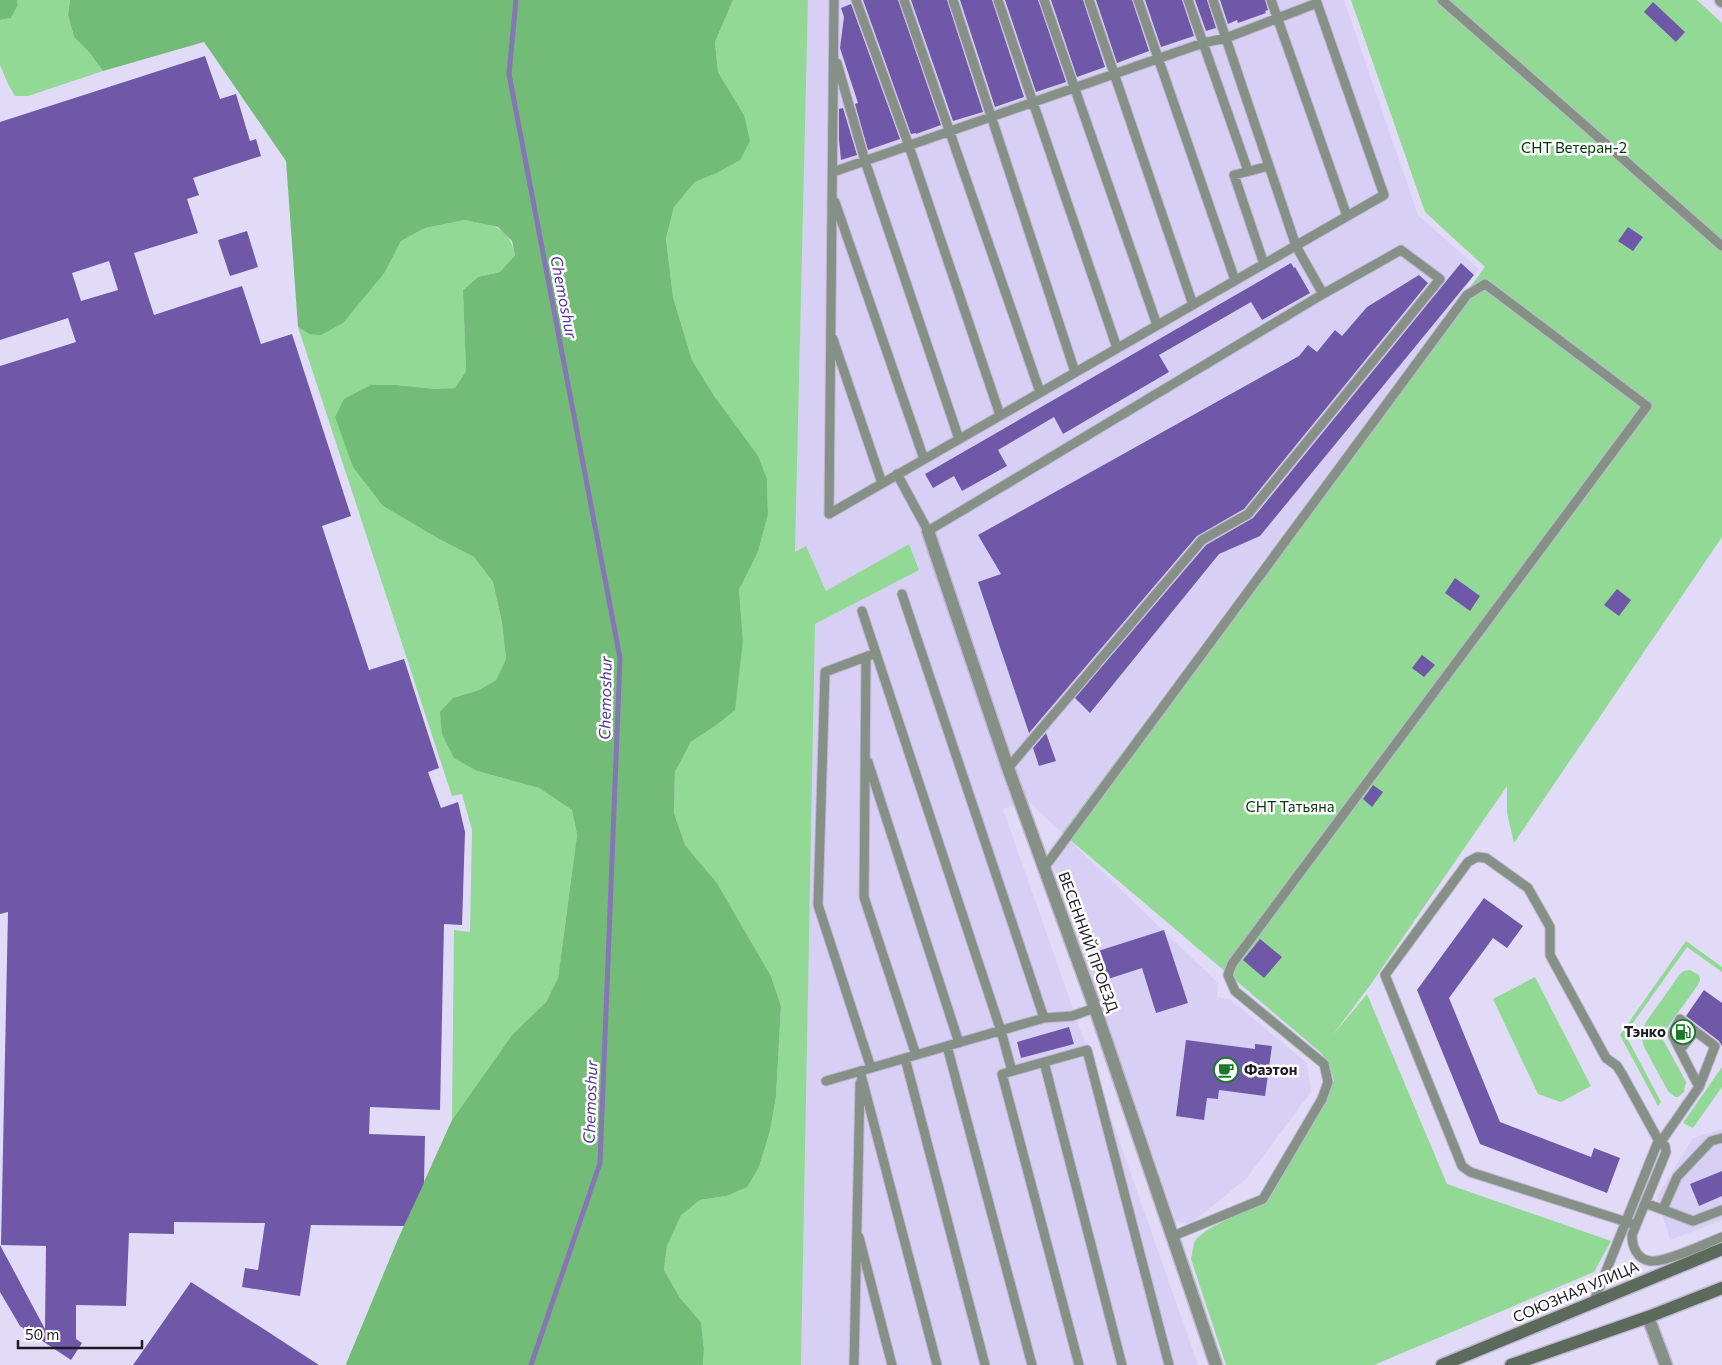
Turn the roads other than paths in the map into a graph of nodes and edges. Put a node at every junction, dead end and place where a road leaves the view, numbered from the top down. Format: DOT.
graph roads {
  1 [pos="834,0"];
  2 [pos="856,0"];
  3 [pos="904,0"];
  4 [pos="952,0"];
  5 [pos="998,0"];
  6 [pos="1044,0"];
  7 [pos="1089,0"];
  8 [pos="1138,0"];
  9 [pos="1188,0"];
  10 [pos="1213,0"];
  11 [pos="1271,0"];
  12 [pos="1442,0"];
  13 [pos="1317,2"];
  14 [pos="1277,17"];
  15 [pos="1226,38"];
  16 [pos="1203,44"];
  17 [pos="834,54"];
  18 [pos="1158,59"];
  19 [pos="1114,74"];
  20 [pos="1074,88"];
  21 [pos="1033,102"];
  22 [pos="990,117"];
  23 [pos="948,132"];
  24 [pos="908,146"];
  25 [pos="866,161"];
  26 [pos="1269,166"];
  27 [pos="1248,171"];
  28 [pos="833,172"];
  29 [pos="832,196"];
  30 [pos="1347,216"];
  31 [pos="1296,246"];
  32 [pos="1722,246"];
  33 [pos="1264,264"];
  34 [pos="1235,280"];
  35 [pos="1323,294"];
  36 [pos="1192,305"];
  37 [pos="1157,325"];
  38 [pos="831,332"];
  39 [pos="1117,348"];
  40 [pos="1075,372"];
  41 [pos="1040,392"];
  42 [pos="1000,415"];
  43 [pos="959,439"];
  44 [pos="924,459"];
  45 [pos="898,474"];
  46 [pos="882,483"];
  47 [pos="928,530"];
  48 [pos="902,594"];
  49 [pos="862,611"];
  50 [pos="876,653"];
  51 [pos="866,657"];
  52 [pos="865,754"];
  53 [pos="1008,768"];
  54 [pos="1044,868"];
  55 [pos="1095,1008"];
  56 [pos="1044,1018"];
  57 [pos="1001,1031"];
  58 [pos="1695,1031"];
  59 [pos="959,1043"];
  60 [pos="947,1046"];
  61 [pos="1680,1050"];
  62 [pos="916,1055"];
  63 [pos="905,1058"];
  64 [pos="1044,1062"];
  65 [pos="871,1068"];
  66 [pos="860,1071"];
  67 [pos="1012,1071"];
  68 [pos="826,1081"];
  69 [pos="1699,1087"];
  70 [pos="1722,1138"];
  71 [pos="1660,1143"];
  72 [pos="1645,1203"];
  73 [pos="1663,1210"];
  74 [pos="1722,1210"];
  75 [pos="1626,1222"];
  76 [pos="1636,1225"];
  77 [pos="857,1226"];
  78 [pos="1173,1236"];
  79 [pos="1722,1237"];
  80 [pos="1722,1249"];
  81 [pos="1722,1288"];
  82 [pos="1594,1301"];
  83 [pos="1648,1317"];
  84 [pos="854,1365"];
  85 [pos="892,1365"];
  86 [pos="937,1365"];
  87 [pos="985,1365"];
  88 [pos="1032,1365"];
  89 [pos="1079,1365"];
  90 [pos="1122,1365"];
  91 [pos="1169,1365"];
  92 [pos="1216,1365"];
  93 [pos="1442,1365"];
  94 [pos="1511,1365"];
  95 [pos="1666,1365"];
  1 -- 17 [label="lane"];
  2 -- 24 [label="lane"];
  3 -- 23 [label="lane"];
  4 -- 22 [label="lane"];
  5 -- 21 [label="lane"];
  6 -- 20 [label="lane"];
  7 -- 19 [label="lane"];
  8 -- 18 [label="lane"];
  9 -- 16 [label="lane"];
  10 -- 15 [label="lane"];
  11 -- 14 [label="lane"];
  12 -- 32 [label="lane"];
  13 -- 14 [label="lane"];
  13 -- 30 [label="lane"];
  14 -- 15 [label="lane"];
  14 -- 30 [label="lane"];
  15 -- 16 [label="lane"];
  15 -- 26 [label="lane"];
  16 -- 18 [label="lane"];
  16 -- 27 [label="lane"];
  17 -- 25 [label="lane"];
  17 -- 28 [label="lane"];
  18 -- 19 [label="lane"];
  18 -- 34 [label="lane"];
  19 -- 20 [label="lane"];
  19 -- 36 [label="lane"];
  20 -- 21 [label="lane"];
  20 -- 37 [label="lane"];
  21 -- 22 [label="lane"];
  21 -- 39 [label="lane"];
  22 -- 23 [label="lane"];
  22 -- 40 [label="lane"];
  23 -- 24 [label="lane"];
  23 -- 41 [label="lane"];
  24 -- 25 [label="lane"];
  24 -- 42 [label="lane"];
  25 -- 28 [label="lane"];
  25 -- 43 [label="lane"];
  26 -- 27 [label="lane"];
  26 -- 31 [label="lane"];
  27 -- 33 [label="lane"];
  28 -- 29 [label="lane"];
  29 -- 38 [label="lane"];
  29 -- 44 [label="lane"];
  30 -- 31 [label="lane"];
  31 -- 33 [label="lane"];
  31 -- 35 [label="lane"];
  33 -- 34 [label="lane"];
  34 -- 36 [label="lane"];
  35 -- 47 [label="lane"];
  35 -- 53 [label="lane"];
  36 -- 37 [label="lane"];
  37 -- 39 [label="lane"];
  38 -- 46 [label="lane"];
  38 -- 46 [label="lane"];
  39 -- 40 [label="lane"];
  40 -- 41 [label="lane"];
  41 -- 42 [label="lane"];
  42 -- 43 [label="lane"];
  43 -- 44 [label="lane"];
  44 -- 45 [label="lane"];
  45 -- 46 [label="lane"];
  45 -- 47 [label="lane"];
  47 -- 53 [label="street, ВЕСЕННИЙ ПРОЕЗД"];
  48 -- 56 [label="lane"];
  49 -- 50 [label="lane"];
  50 -- 51 [label="lane"];
  50 -- 57 [label="lane"];
  51 -- 52 [label="lane"];
  51 -- 65 [label="lane"];
  52 -- 59 [label="lane"];
  52 -- 62 [label="lane"];
  53 -- 54 [label="street, ВЕСЕННИЙ ПРОЕЗД"];
  54 -- 55 [label="street, ВЕСЕННИЙ ПРОЕЗД"];
  54 -- 78 [label="lane"];
  55 -- 56 [label="lane"];
  55 -- 78 [label="street, ВЕСЕННИЙ ПРОЕЗД"];
  56 -- 57 [label="lane"];
  57 -- 59 [label="lane"];
  57 -- 67 [label="lane"];
  58 -- 61 [label="lane"];
  58 -- 61 [label="lane"];
  58 -- 69 [label="lane"];
  59 -- 60 [label="lane"];
  60 -- 62 [label="lane"];
  60 -- 88 [label="lane"];
  61 -- 69 [label="lane"];
  62 -- 63 [label="lane"];
  63 -- 65 [label="lane"];
  63 -- 87 [label="lane"];
  64 -- 67 [label="lane"];
  64 -- 90 [label="lane"];
  64 -- 91 [label="lane"];
  65 -- 66 [label="lane"];
  66 -- 68 [label="lane"];
  66 -- 77 [label="lane"];
  66 -- 86 [label="lane"];
  67 -- 89 [label="lane"];
  69 -- 71 [label="lane"];
  70 -- 73 [label="lane"];
  71 -- 72 [label="lane"];
  71 -- 75 [label="lane"];
  71 -- 75 [label="lane"];
  72 -- 73 [label="lane"];
  72 -- 76 [label="lane"];
  73 -- 74 [label="lane"];
  75 -- 76 [label="lane"];
  75 -- 82 [label="lane"];
  76 -- 79 [label="lane"];
  77 -- 84 [label="lane"];
  77 -- 85 [label="lane"];
  78 -- 92 [label="street, ВЕСЕННИЙ ПРОЕЗД"];
  80 -- 82 [label="main road, СОЮЗНАЯ УЛИЦА"];
  81 -- 83 [label="main road"];
  82 -- 93 [label="main road, СОЮЗНАЯ УЛИЦА"];
  83 -- 94 [label="main road"];
  83 -- 95 [label="street"];
}
